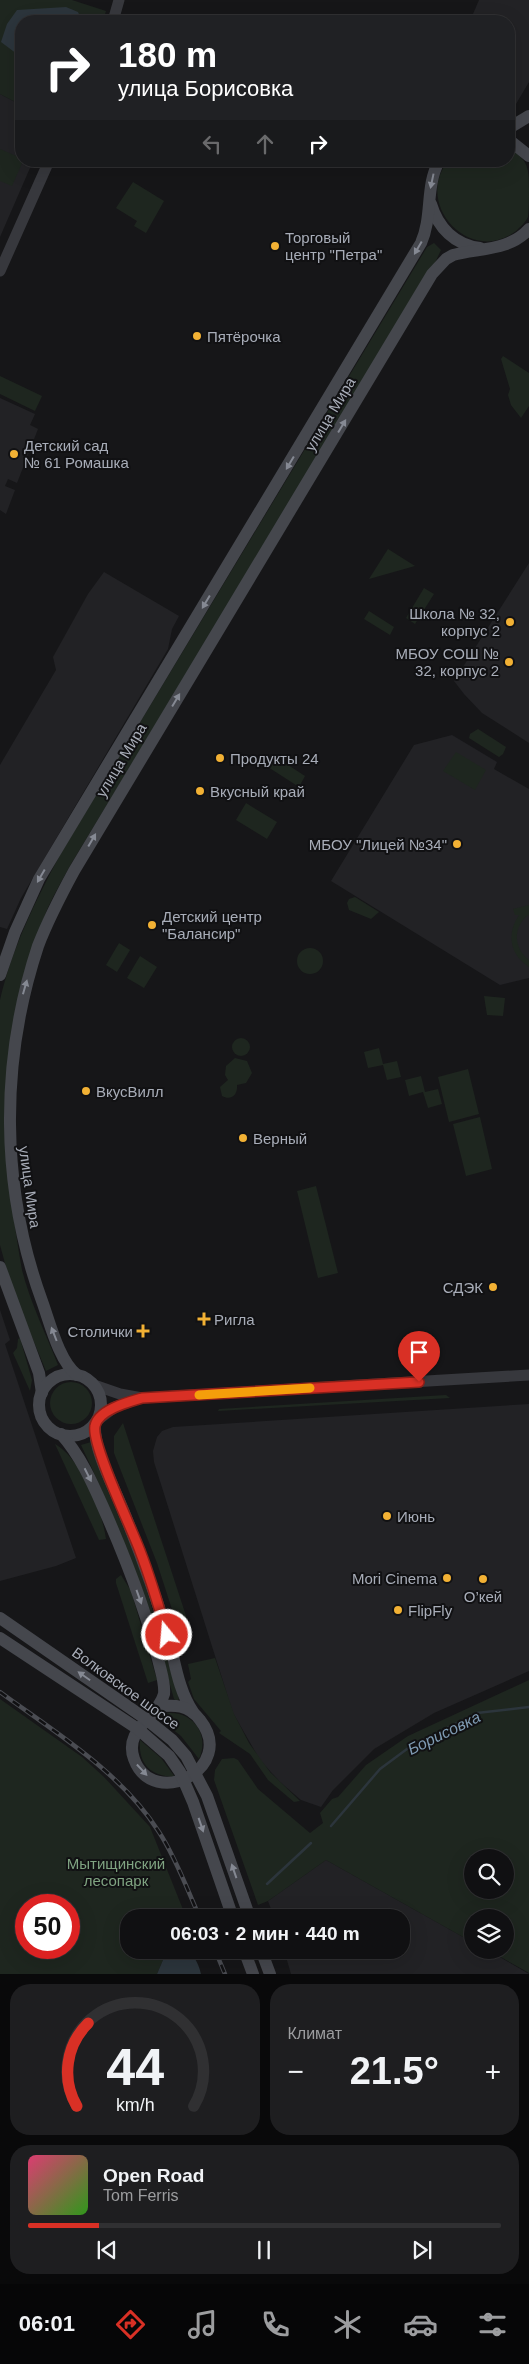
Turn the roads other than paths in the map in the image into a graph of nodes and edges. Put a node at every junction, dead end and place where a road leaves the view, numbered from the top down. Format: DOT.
graph roads {
  1 [pos="119,0"];
  2 [pos="115,15"];
  3 [pos="529,116"];
  4 [pos="515,124"];
  5 [pos="515,145"];
  6 [pos="529,156"];
  7 [pos="46,167"];
  8 [pos="437,167"];
  9 [pos="431,202"];
  10 [pos="529,228"];
  11 [pos="529,243"];
  12 [pos="501,246"];
  13 [pos="0,271"];
  14 [pos="0,975"];
  15 [pos="0,1267"];
  16 [pos="77,1375"];
  17 [pos="529,1375"];
  18 [pos="94,1386"];
  19 [pos="42,1394"];
  20 [pos="142,1398"];
  21 [pos="96,1422"];
  22 [pos="62,1434"];
  23 [pos="0,1618"];
  24 [pos="0,1638"];
  25 [pos="156,1707"];
  26 [pos="193,1712"];
  27 [pos="142,1724"];
  28 [pos="196,1772"];
  29 [pos="184,1780"];
  30 [pos="230,1909"];
  31 [pos="247,1909"];
  32 [pos="247,1959"];
  33 [pos="264,1959"];
  34 [pos="253,1974"];
  35 [pos="270,1974"];
  1 -- 2 [label="street"];
  3 -- 4 [label="main road"];
  5 -- 6 [label="main road"];
  7 -- 13 [label="street"];
  8 -- 9 [label="main road, улица Мира, one-way"];
  9 -- 12 [label="main road, улица Мира"];
  9 -- 14 [label="main road, улица Мира, one-way"];
  10 -- 12 [label="main road, улица Мира"];
  11 -- 12 [label="main road"];
  16 -- 12 [label="main road, улица Мира, one-way"];
  15 -- 19 [label="main road"];
  16 -- 18 [label="main road"];
  16 -- 19 [label="main road"];
  17 -- 20 [label="street"];
  18 -- 20 [label="street"];
  18 -- 21 [label="main road"];
  19 -- 22 [label="main road"];
  20 -- 21 [label="street"];
  21 -- 22 [label="main road"];
  21 -- 26 [label="main road"];
  22 -- 25 [label="main road, one-way"];
  27 -- 23 [label="main road, Волковское шоссе, one-way"];
  24 -- 27 [label="main road, Волковское шоссе"];
  25 -- 26 [label="main road"];
  25 -- 27 [label="main road"];
  26 -- 28 [label="main road"];
  27 -- 28 [label="main road, Волковское шоссе"];
  27 -- 29 [label="main road, Волковское шоссе"];
  27 -- 29 [label="main road, one-way"];
  28 -- 29 [label="main road"];
  31 -- 28 [label="main road, Волковское шоссе, one-way"];
  29 -- 30 [label="main road, Волковское шоссе, one-way"];
  32 -- 34 [label="main road"];
  33 -- 35 [label="main road"];
}
